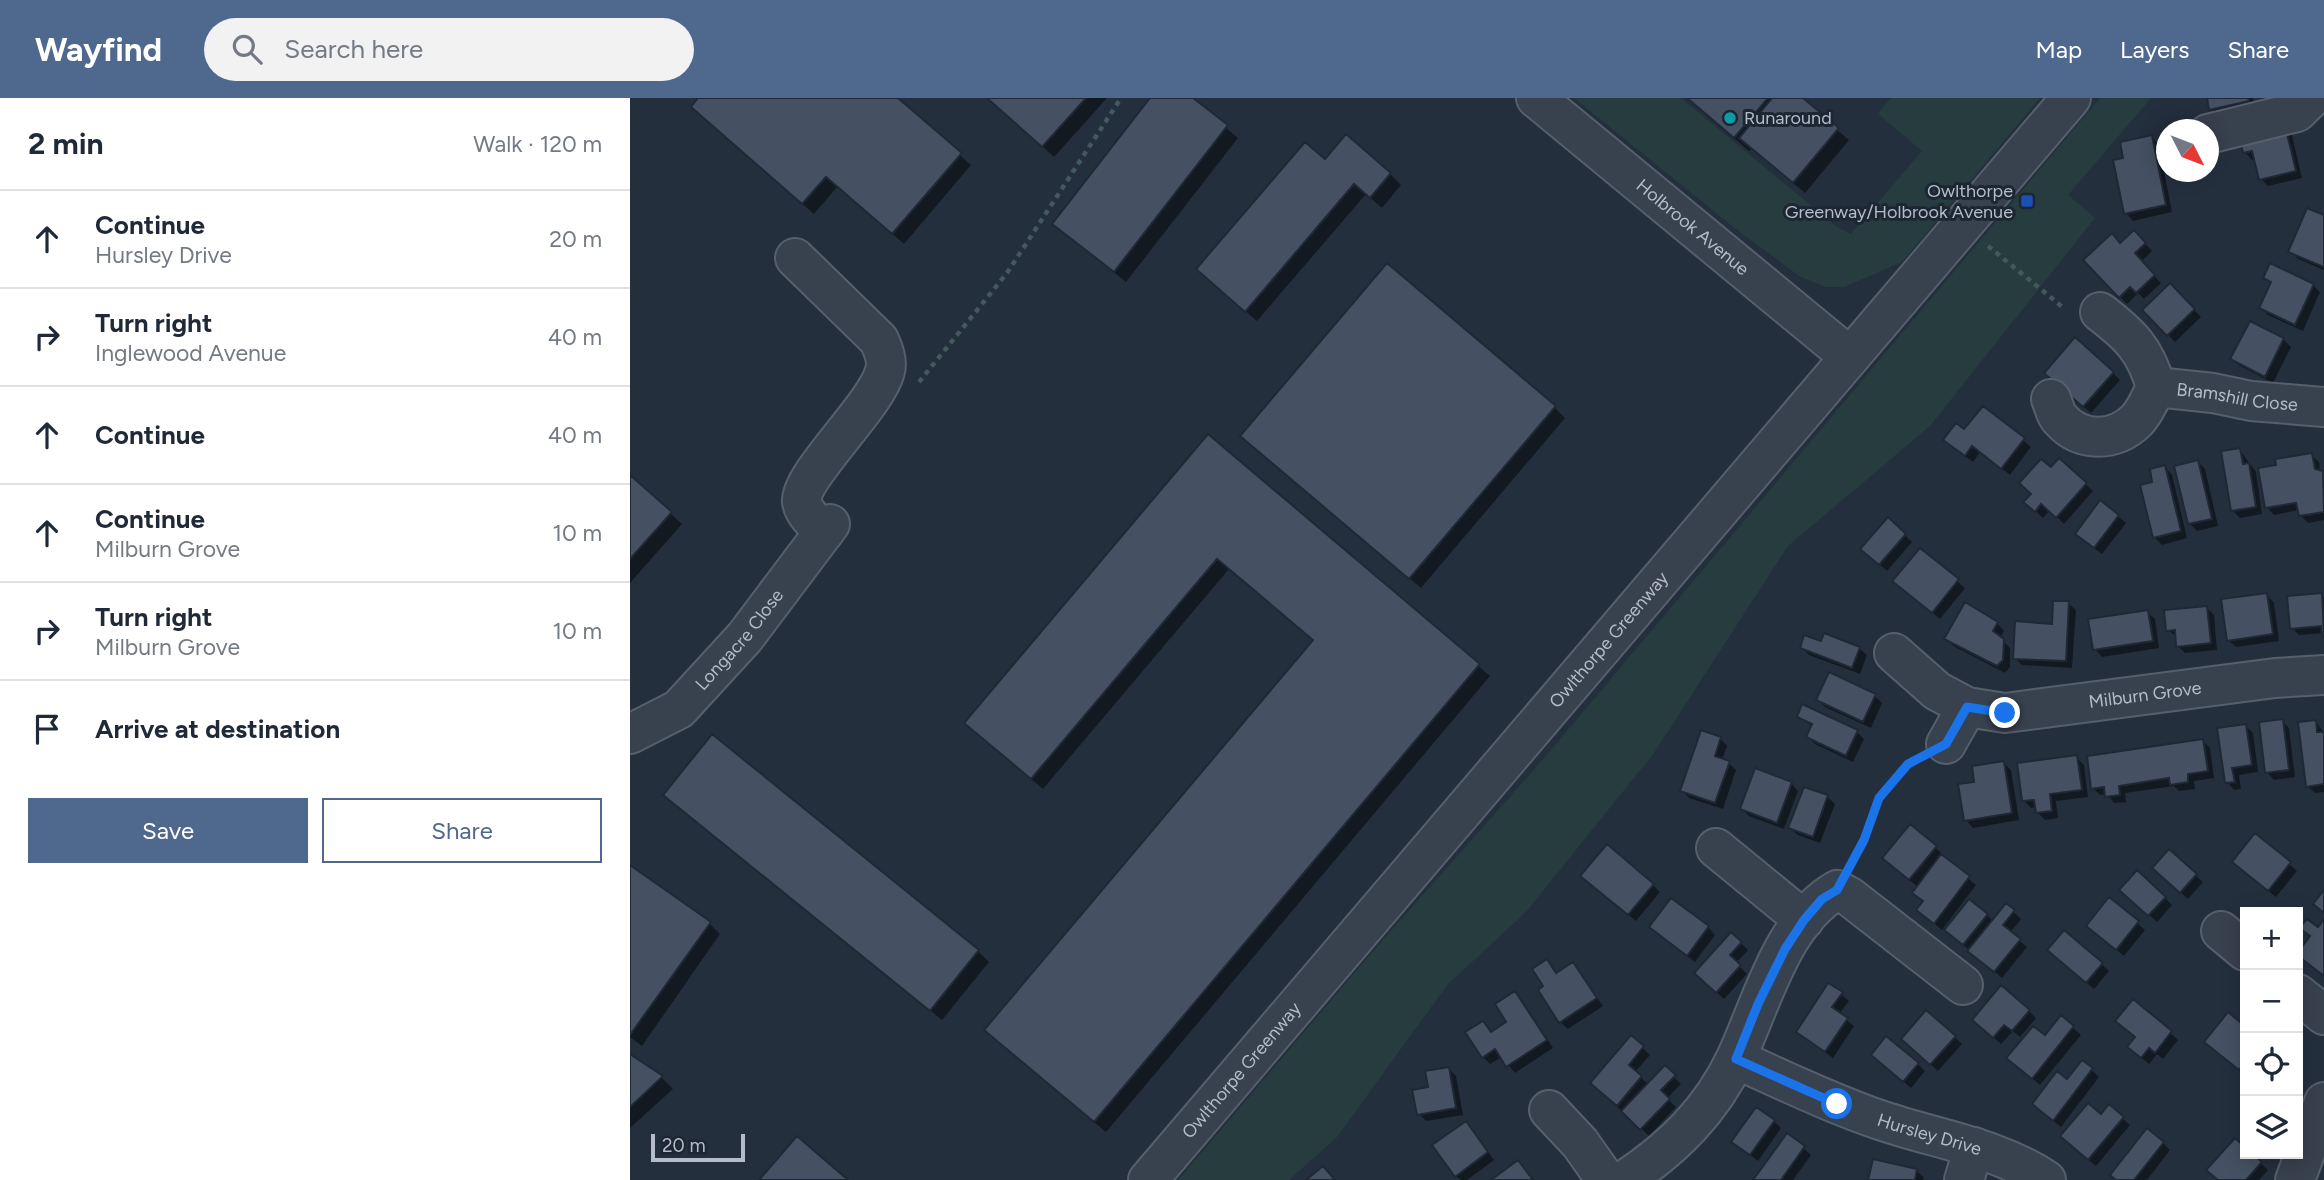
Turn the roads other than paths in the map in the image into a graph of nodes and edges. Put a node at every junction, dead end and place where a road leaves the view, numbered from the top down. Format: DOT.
graph roads {
  1 [pos="1536,98"];
  2 [pos="2071,98"];
  3 [pos="2311,98"];
  4 [pos="2219,131"];
  5 [pos="795,258"];
  6 [pos="2085,313"];
  7 [pos="1850,357"];
  8 [pos="2156,387"];
  9 [pos="2051,399"];
  10 [pos="2323,401"];
  11 [pos="1894,653"];
  12 [pos="2324,675"];
  13 [pos="1967,707"];
  14 [pos="630,734"];
  15 [pos="1946,744"];
  16 [pos="1716,848"];
  17 [pos="1804,920"];
  18 [pos="1963,985"];
  19 [pos="2303,998"];
  20 [pos="2324,1015"];
  21 [pos="1736,1059"];
  22 [pos="2324,1101"];
  23 [pos="1549,1110"];
  24 [pos="1969,1163"];
  25 [pos="1148,1180"];
  26 [pos="1606,1180"];
  27 [pos="1625,1180"];
  28 [pos="2046,1180"];
  29 [pos="2295,1180"];
  1 -- 7 [label="street, Holbrook Avenue"];
  2 -- 7 [label="street, Owlthorpe Greenway"];
  3 -- 4 [label="street"];
  5 -- 14 [label="street, Longacre Close"];
  6 -- 8 [label="street, Bramshill Close"];
  7 -- 25 [label="street, Owlthorpe Greenway"];
  8 -- 9 [label="street, Bramshill Close"];
  8 -- 10 [label="street, Bramshill Close"];
  11 -- 13 [label="street, Milburn Grove"];
  12 -- 13 [label="street, Milburn Grove"];
  13 -- 15 [label="street"];
  16 -- 17 [label="street"];
  17 -- 18 [label="street"];
  17 -- 21 [label="street"];
  19 -- 20 [label="street"];
  21 -- 24 [label="street, Hursley Drive"];
  21 -- 27 [label="street"];
  22 -- 29 [label="street"];
  23 -- 26 [label="street"];
  24 -- 28 [label="street, Hursley Drive"];
}
